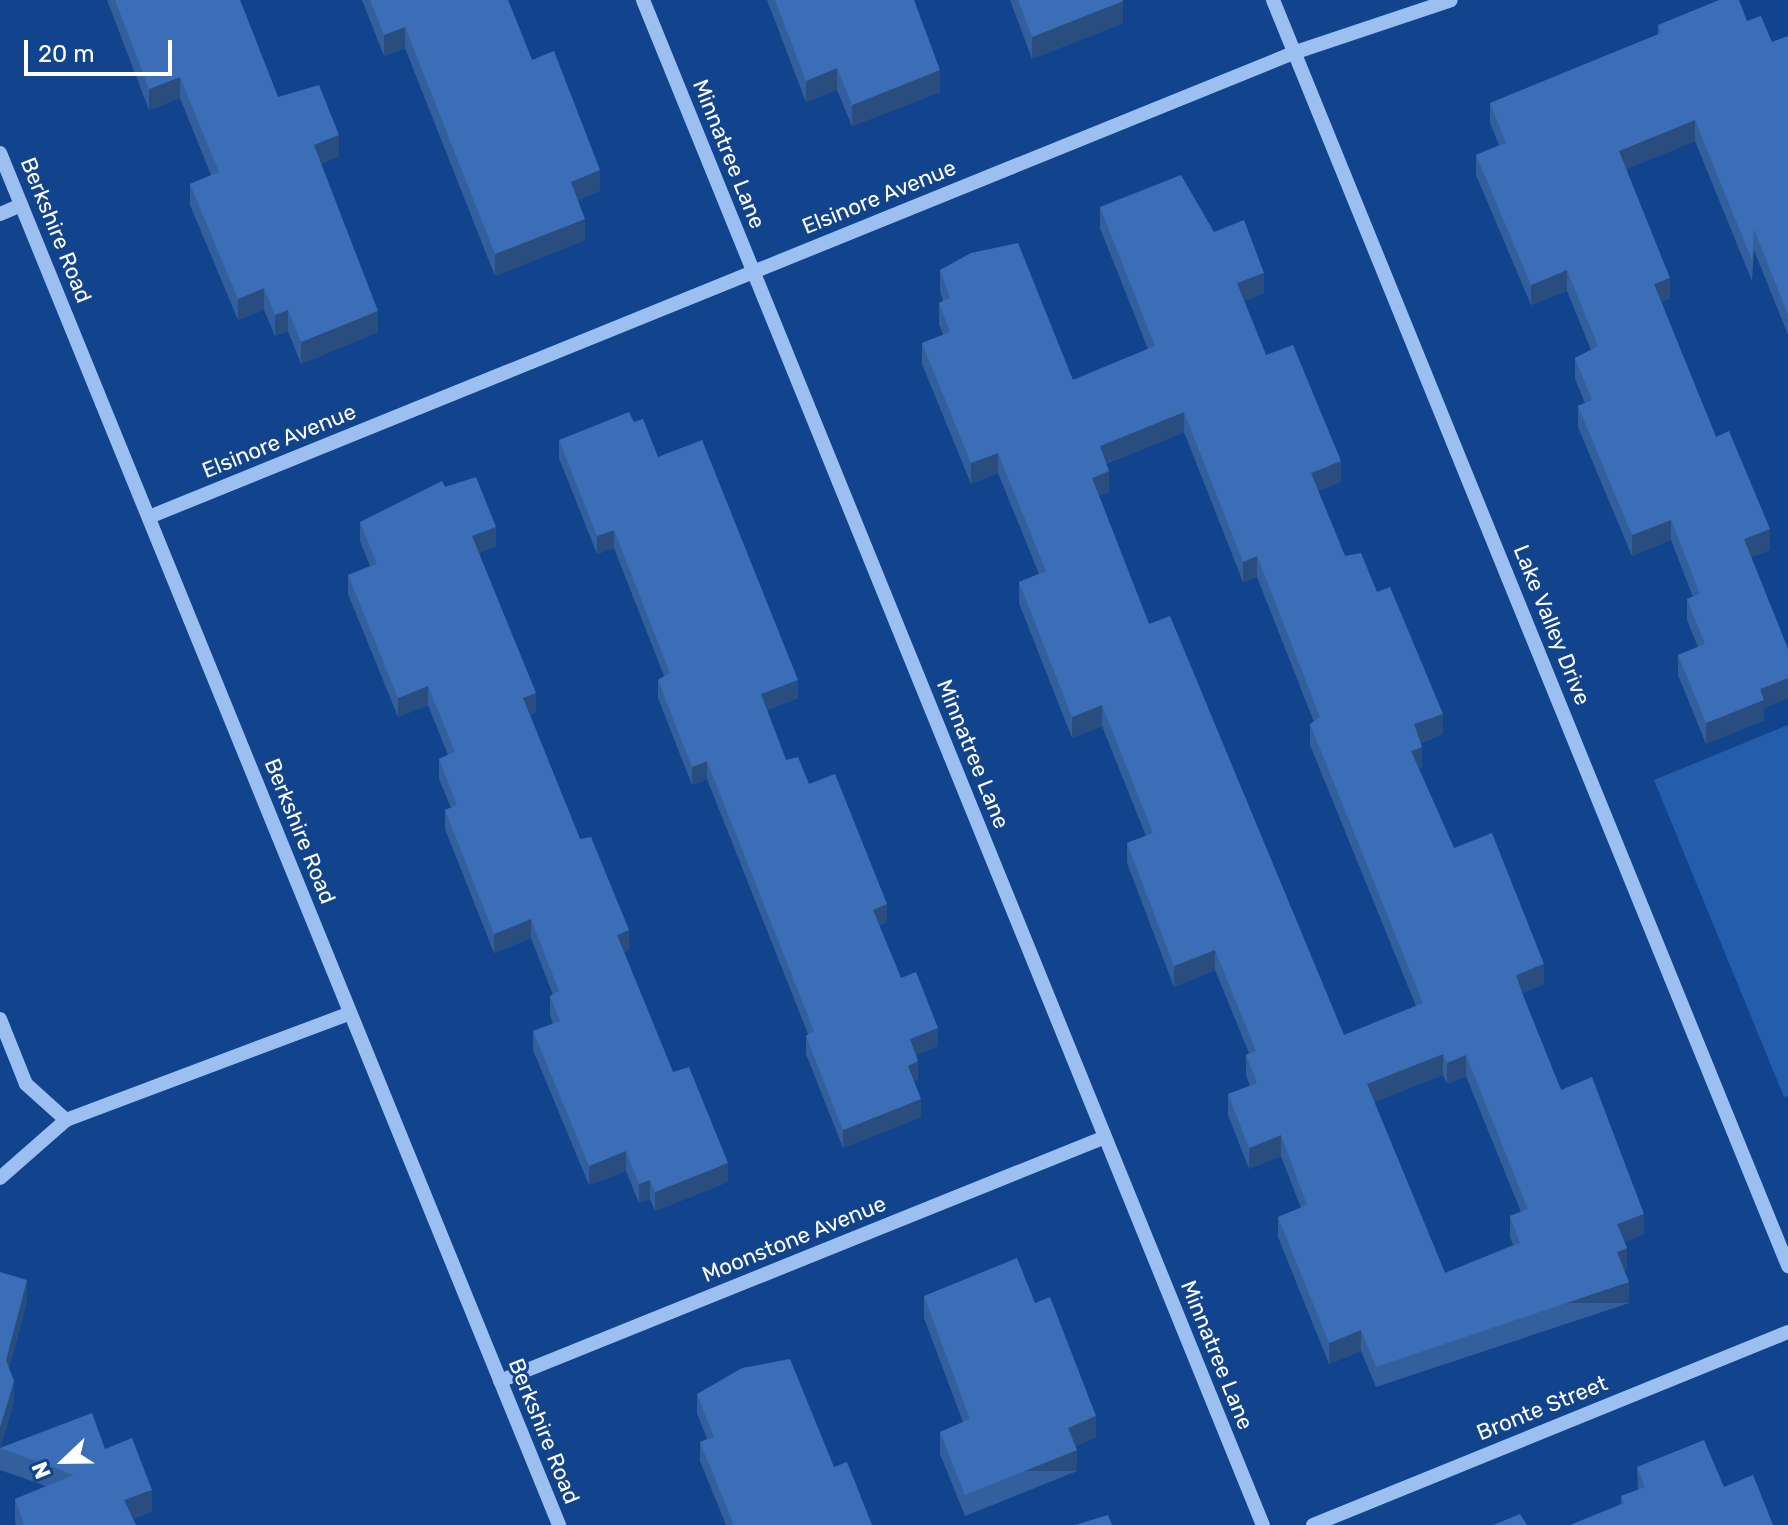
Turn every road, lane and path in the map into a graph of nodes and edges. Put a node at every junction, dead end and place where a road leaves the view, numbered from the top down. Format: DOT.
graph roads {
  1 [pos="643,0"];
  2 [pos="1273,0"];
  3 [pos="1451,0"];
  4 [pos="1296,52"];
  5 [pos="0,153"];
  6 [pos="21,205"];
  7 [pos="0,214"];
  8 [pos="754,272"];
  9 [pos="149,517"];
  10 [pos="350,1013"];
  11 [pos="0,1019"];
  12 [pos="66,1120"];
  13 [pos="1105,1137"];
  14 [pos="0,1178"];
  15 [pos="1788,1266"];
  16 [pos="1788,1332"];
  17 [pos="500,1381"];
  18 [pos="559,1525"];
  19 [pos="1263,1525"];
  20 [pos="1313,1525"];
  1 -- 8 [label="street, Minnatree Lane"];
  2 -- 4 [label="street, Lake Valley Drive"];
  3 -- 4 [label="street, Elsinore Avenue"];
  4 -- 8 [label="street, Elsinore Avenue"];
  4 -- 15 [label="street, Lake Valley Drive"];
  5 -- 6 [label="street, Berkshire Road"];
  6 -- 7 [label="street"];
  6 -- 9 [label="street, Berkshire Road"];
  8 -- 9 [label="street, Elsinore Avenue"];
  8 -- 13 [label="street, Minnatree Lane"];
  9 -- 10 [label="street, Berkshire Road"];
  10 -- 12 [label="street"];
  10 -- 17 [label="street, Berkshire Road"];
  11 -- 12 [label="street"];
  12 -- 14 [label="street"];
  13 -- 17 [label="street, Moonstone Avenue"];
  13 -- 19 [label="street, Minnatree Lane"];
  16 -- 20 [label="street, Bronte Street"];
  17 -- 18 [label="street, Berkshire Road"];
}
